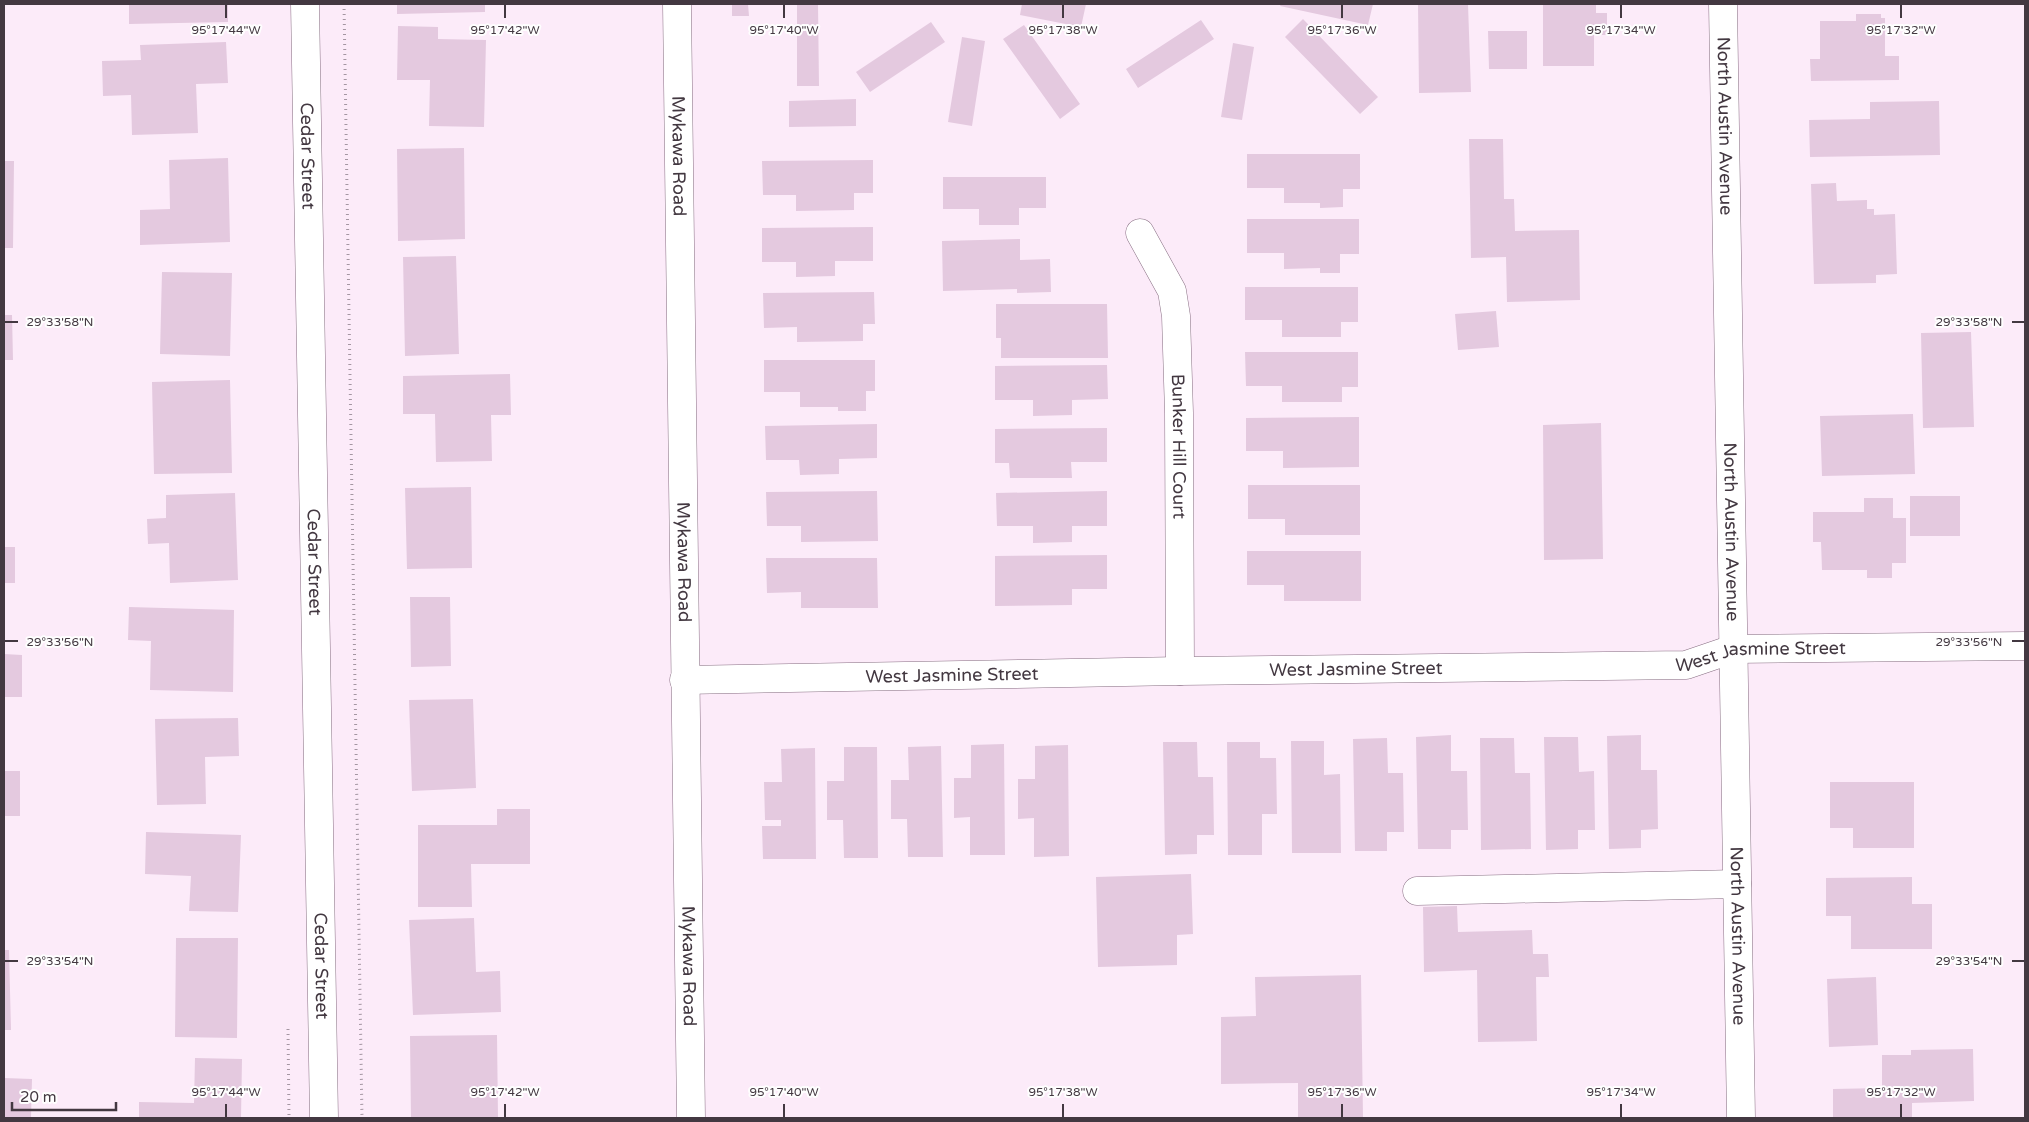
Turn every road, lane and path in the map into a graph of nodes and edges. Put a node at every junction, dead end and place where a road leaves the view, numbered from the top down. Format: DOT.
graph roads {
  1 [pos="305,4"];
  2 [pos="344,4"];
  3 [pos="677,4"];
  4 [pos="1723,4"];
  5 [pos="1140,232"];
  6 [pos="2025,646"];
  7 [pos="1733,649"];
  8 [pos="1180,671"];
  9 [pos="684,680"];
  10 [pos="1737,884"];
  11 [pos="1417,891"];
  12 [pos="324,1118"];
  13 [pos="362,1118"];
  14 [pos="690,1118"];
  15 [pos="1741,1118"];
  1 -- 12 [label="street, Cedar Street"];
  2 -- 13 [label="path"];
  3 -- 9 [label="street, Mykawa Road"];
  4 -- 7 [label="street, North Austin Avenue"];
  5 -- 8 [label="street, Bunker Hill Court"];
  6 -- 7 [label="street, West Jasmine Street"];
  7 -- 8 [label="street, West Jasmine Street"];
  7 -- 10 [label="street, North Austin Avenue"];
  8 -- 9 [label="street, West Jasmine Street"];
  9 -- 14 [label="street, Mykawa Road"];
  10 -- 11 [label="street"];
  10 -- 15 [label="street, North Austin Avenue"];
}
